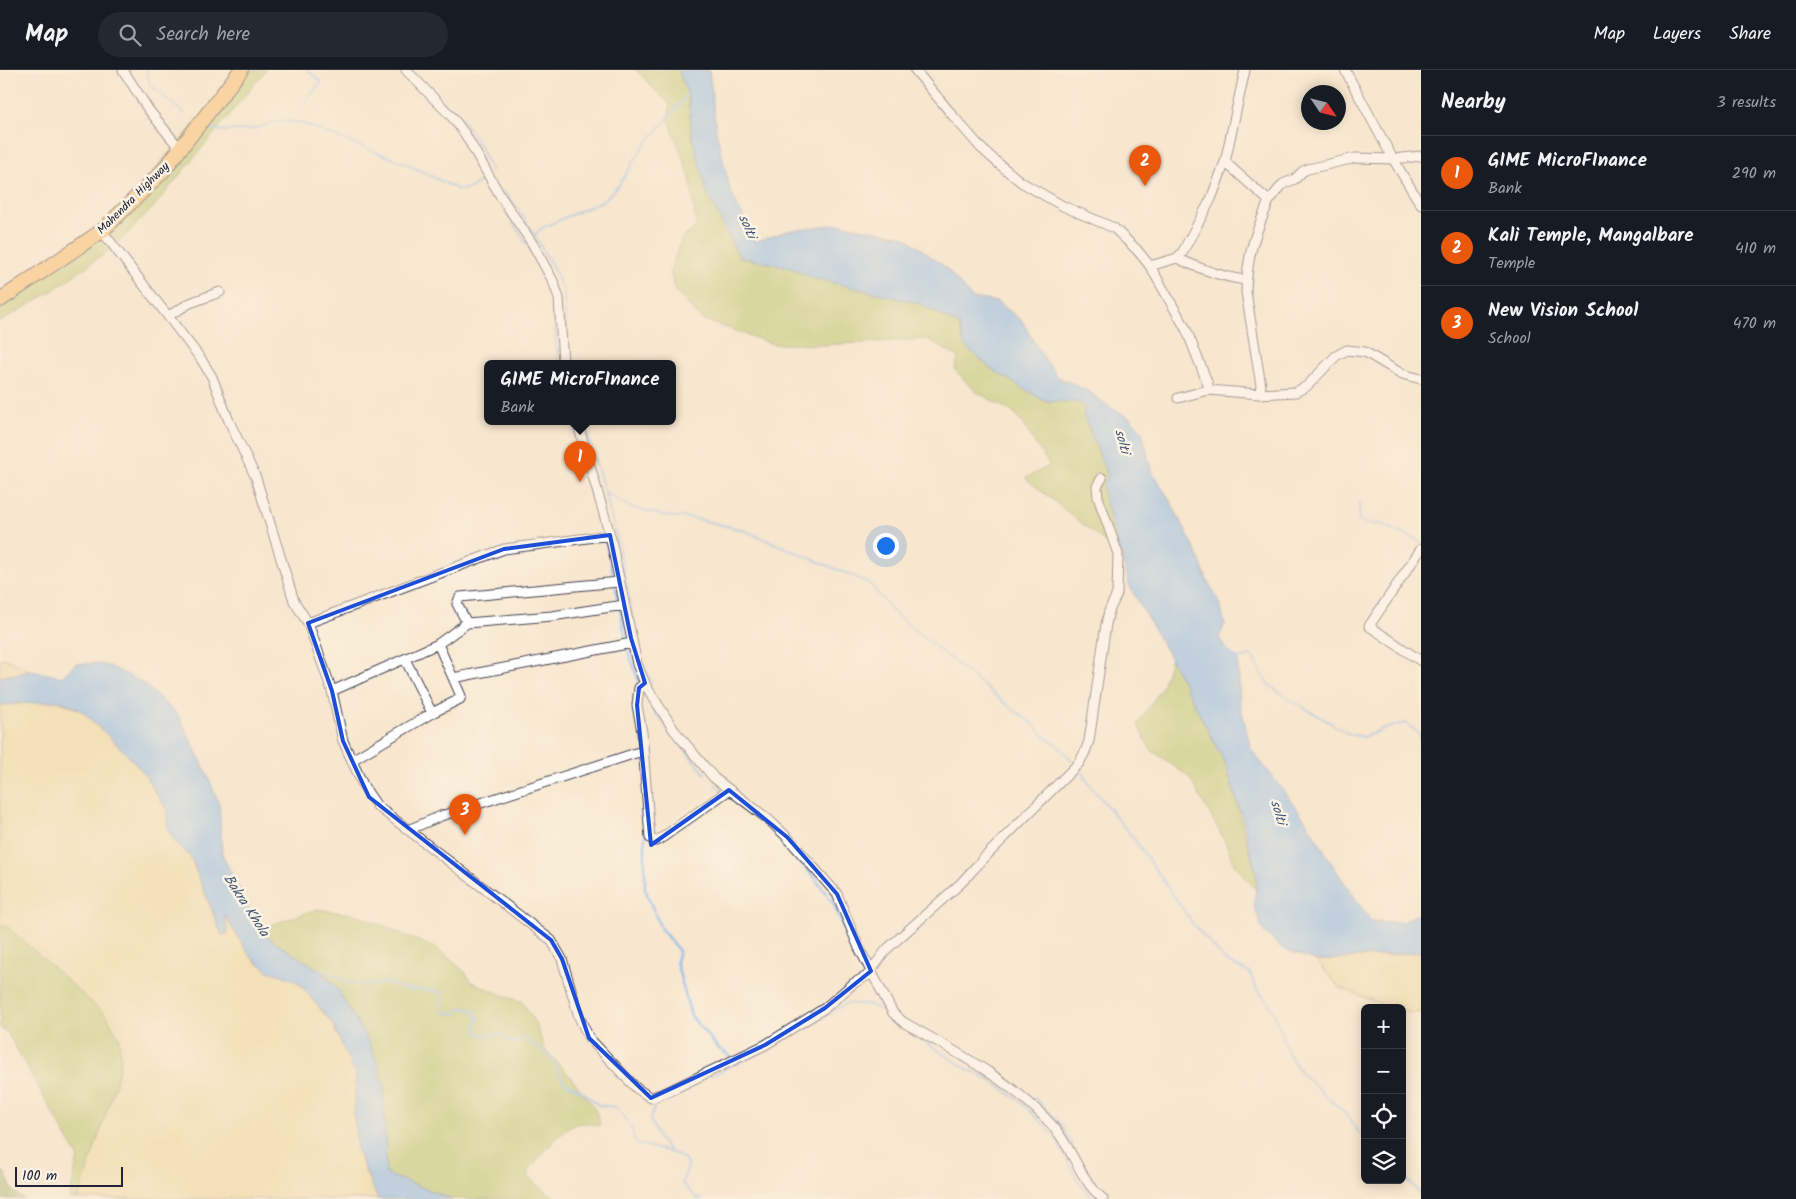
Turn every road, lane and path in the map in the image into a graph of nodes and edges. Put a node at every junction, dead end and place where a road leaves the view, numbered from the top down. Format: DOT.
graph roads {
  1 [pos="123,70"];
  2 [pos="241,70"];
  3 [pos="406,70"];
  4 [pos="915,70"];
  5 [pos="1245,70"];
  6 [pos="1344,70"];
  7 [pos="180,149"];
  8 [pos="1421,156"];
  9 [pos="1393,159"];
  10 [pos="1225,162"];
  11 [pos="1269,201"];
  12 [pos="1421,205"];
  13 [pos="102,231"];
  14 [pos="1178,258"];
  15 [pos="1150,266"];
  16 [pos="1246,280"];
  17 [pos="220,292"];
  18 [pos="0,300"];
  19 [pos="168,316"];
  20 [pos="563,360"];
  21 [pos="1421,379"];
  22 [pos="1208,390"];
  23 [pos="1259,394"];
  24 [pos="1178,398"];
  25 [pos="578,425"];
  26 [pos="1102,478"];
  27 [pos="610,535"];
  28 [pos="1421,549"];
  29 [pos="619,582"];
  30 [pos="624,605"];
  31 [pos="308,623"];
  32 [pos="467,623"];
  33 [pos="438,644"];
  34 [pos="632,644"];
  35 [pos="405,659"];
  36 [pos="1421,661"];
  37 [pos="453,678"];
  38 [pos="645,684"];
  39 [pos="332,691"];
  40 [pos="432,713"];
  41 [pos="642,751"];
  42 [pos="352,760"];
  43 [pos="729,790"];
  44 [pos="408,830"];
  45 [pos="871,971"];
  46 [pos="1103,1199"];
  1 -- 7 [label="street"];
  2 -- 7 [label="highway, Mahendra Highway"];
  3 -- 20 [label="street"];
  4 -- 15 [label="street"];
  5 -- 10 [label="street"];
  6 -- 9 [label="street"];
  7 -- 13 [label="highway, Mahendra Highway"];
  8 -- 9 [label="street"];
  9 -- 11 [label="street"];
  9 -- 12 [label="street"];
  10 -- 11 [label="street"];
  10 -- 14 [label="street"];
  11 -- 16 [label="street"];
  13 -- 18 [label="highway, Mahendra Highway"];
  13 -- 19 [label="street"];
  14 -- 15 [label="street"];
  14 -- 16 [label="street"];
  15 -- 22 [label="street"];
  16 -- 23 [label="street"];
  17 -- 19 [label="street"];
  19 -- 31 [label="street"];
  21 -- 23 [label="street"];
  22 -- 23 [label="street"];
  22 -- 24 [label="street"];
  25 -- 27 [label="street"];
  26 -- 45 [label="street"];
  27 -- 29 [label="street"];
  27 -- 31 [label="street"];
  28 -- 36 [label="street"];
  29 -- 30 [label="street"];
  29 -- 32 [label="street"];
  30 -- 32 [label="street"];
  30 -- 34 [label="street"];
  31 -- 39 [label="street"];
  32 -- 33 [label="street"];
  33 -- 35 [label="street"];
  33 -- 37 [label="street"];
  34 -- 37 [label="street"];
  34 -- 38 [label="street"];
  35 -- 39 [label="street"];
  35 -- 40 [label="street"];
  37 -- 40 [label="street"];
  38 -- 41 [label="street"];
  38 -- 43 [label="street"];
  39 -- 42 [label="street"];
  40 -- 42 [label="street"];
  41 -- 43 [label="street"];
  41 -- 44 [label="street"];
  42 -- 44 [label="street"];
  43 -- 45 [label="street"];
  44 -- 45 [label="street"];
  45 -- 46 [label="street"];
}
